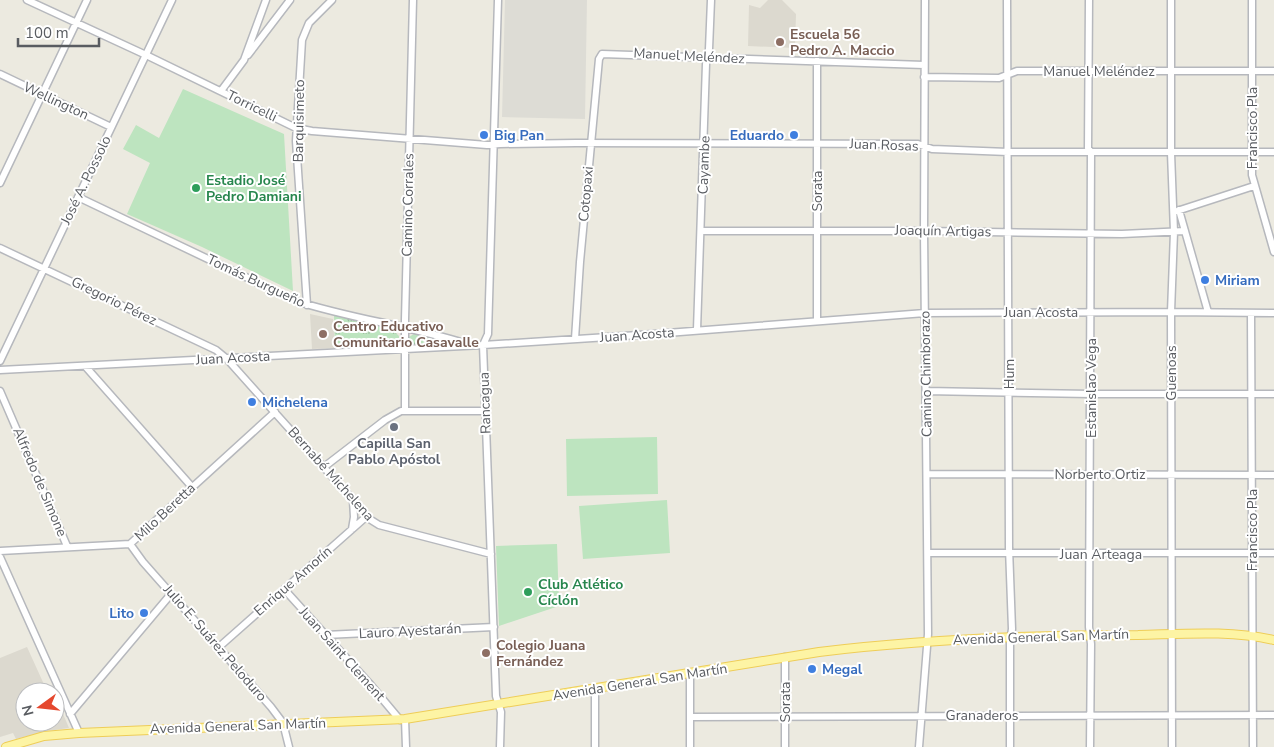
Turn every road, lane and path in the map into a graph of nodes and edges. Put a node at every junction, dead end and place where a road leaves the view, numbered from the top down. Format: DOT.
graph roads {
  1 [pos="27,0"];
  2 [pos="87,0"];
  3 [pos="172,0"];
  4 [pos="266,0"];
  5 [pos="290,0"];
  6 [pos="332,0"];
  7 [pos="413,0"];
  8 [pos="498,0"];
  9 [pos="711,0"];
  10 [pos="925,0"];
  11 [pos="1007,0"];
  12 [pos="1089,0"];
  13 [pos="1171,0"];
  14 [pos="1252,0"];
  15 [pos="258,21"];
  16 [pos="76,23"];
  17 [pos="270,27"];
  18 [pos="604,53"];
  19 [pos="146,55"];
  20 [pos="708,57"];
  21 [pos="244,60"];
  22 [pos="817,61"];
  23 [pos="924,65"];
  24 [pos="1088,71"];
  25 [pos="1171,71"];
  26 [pos="1252,71"];
  27 [pos="1274,71"];
  28 [pos="0,74"];
  29 [pos="1007,75"];
  30 [pos="924,77"];
  31 [pos="221,91"];
  32 [pos="42,94"];
  33 [pos="111,127"];
  34 [pos="296,128"];
  35 [pos="409,138"];
  36 [pos="590,143"];
  37 [pos="816,143"];
  38 [pos="494,144"];
  39 [pos="704,144"];
  40 [pos="924,146"];
  41 [pos="1008,152"];
  42 [pos="1091,152"];
  43 [pos="1252,152"];
  44 [pos="1274,152"];
  45 [pos="1171,153"];
  46 [pos="0,183"];
  47 [pos="1254,186"];
  48 [pos="78,197"];
  49 [pos="1176,211"];
  50 [pos="817,230"];
  51 [pos="924,230"];
  52 [pos="701,231"];
  53 [pos="1185,231"];
  54 [pos="1009,232"];
  55 [pos="1174,232"];
  56 [pos="1091,233"];
  57 [pos="1271,233"];
  58 [pos="0,248"];
  59 [pos="1274,252"];
  60 [pos="44,268"];
  61 [pos="307,304"];
  62 [pos="1009,312"];
  63 [pos="1091,312"];
  64 [pos="1171,312"];
  65 [pos="1208,312"];
  66 [pos="925,313"];
  67 [pos="1251,314"];
  68 [pos="1274,314"];
  69 [pos="817,321"];
  70 [pos="405,327"];
  71 [pos="697,330"];
  72 [pos="575,339"];
  73 [pos="472,345"];
  74 [pos="483,345"];
  75 [pos="405,350"];
  76 [pos="227,359"];
  77 [pos="0,361"];
  78 [pos="85,366"];
  79 [pos="0,370"];
  80 [pos="0,391"];
  81 [pos="926,391"];
  82 [pos="1010,393"];
  83 [pos="1172,393"];
  84 [pos="1091,394"];
  85 [pos="1251,394"];
  86 [pos="1274,394"];
  87 [pos="405,410"];
  88 [pos="485,411"];
  89 [pos="275,412"];
  90 [pos="324,467"];
  91 [pos="927,474"];
  92 [pos="1090,474"];
  93 [pos="1172,474"];
  94 [pos="1252,474"];
  95 [pos="1010,475"];
  96 [pos="1274,475"];
  97 [pos="192,487"];
  98 [pos="353,500"];
  99 [pos="367,516"];
  100 [pos="351,530"];
  101 [pos="130,544"];
  102 [pos="67,546"];
  103 [pos="0,551"];
  104 [pos="928,553"];
  105 [pos="1009,553"];
  106 [pos="1171,553"];
  107 [pos="1252,553"];
  108 [pos="1274,553"];
  109 [pos="491,554"];
  110 [pos="1090,554"];
  111 [pos="0,557"];
  112 [pos="284,589"];
  113 [pos="171,594"];
  114 [pos="494,627"];
  115 [pos="1171,634"];
  116 [pos="326,635"];
  117 [pos="1090,635"];
  118 [pos="1011,636"];
  119 [pos="1252,636"];
  120 [pos="1274,640"];
  121 [pos="927,641"];
  122 [pos="219,647"];
  123 [pos="785,657"];
  124 [pos="690,674"];
  125 [pos="595,689"];
  126 [pos="499,704"];
  127 [pos="70,714"];
  128 [pos="1010,715"];
  129 [pos="1090,715"];
  130 [pos="1172,715"];
  131 [pos="1253,715"];
  132 [pos="1274,715"];
  133 [pos="785,716"];
  134 [pos="922,716"];
  135 [pos="690,717"];
  136 [pos="403,720"];
  137 [pos="283,723"];
  138 [pos="79,732"];
  139 [pos="6,747"];
  140 [pos="289,747"];
  141 [pos="406,747"];
  142 [pos="500,747"];
  143 [pos="595,747"];
  144 [pos="690,747"];
  145 [pos="785,747"];
  146 [pos="919,747"];
  147 [pos="1010,747"];
  148 [pos="1090,747"];
  149 [pos="1172,747"];
  150 [pos="1253,747"];
  1 -- 16 [label="street, Torricelli"];
  2 -- 16 [label="street"];
  3 -- 19 [label="street, José A. Possolo"];
  4 -- 15 [label="street"];
  5 -- 17 [label="street"];
  6 -- 34 [label="street, Barquisimeto"];
  7 -- 35 [label="street, Camino Corrales"];
  8 -- 38 [label="street, Rancagua"];
  9 -- 20 [label="street, Cayambe"];
  10 -- 23 [label="street, Camino Chimborazo"];
  11 -- 29 [label="street, Hum"];
  12 -- 24 [label="street, Estanislao Vega"];
  13 -- 25 [label="street, Guenoas"];
  14 -- 26 [label="street, Francisco Pla"];
  15 -- 17 [label="street"];
  15 -- 21 [label="street"];
  16 -- 19 [label="street, Torricelli"];
  16 -- 32 [label="street"];
  17 -- 21 [label="street"];
  18 -- 20 [label="street, Manuel Meléndez"];
  18 -- 36 [label="street, Cotopaxi"];
  19 -- 31 [label="street, Torricelli"];
  19 -- 33 [label="street, José A. Possolo"];
  20 -- 22 [label="street, Manuel Meléndez"];
  20 -- 39 [label="street, Cayambe"];
  21 -- 31 [label="street"];
  22 -- 23 [label="street, Manuel Meléndez"];
  22 -- 37 [label="street, Sorata"];
  23 -- 30 [label="street, Camino Chimborazo"];
  24 -- 25 [label="street, Manuel Meléndez"];
  24 -- 29 [label="street, Manuel Meléndez"];
  24 -- 42 [label="street, Estanislao Vega"];
  25 -- 26 [label="street, Manuel Meléndez"];
  25 -- 45 [label="street, Guenoas"];
  26 -- 27 [label="street, Manuel Meléndez"];
  26 -- 43 [label="street, Francisco Pla"];
  28 -- 32 [label="street, Wellington"];
  29 -- 30 [label="street, Manuel Meléndez"];
  29 -- 41 [label="street, Hum"];
  30 -- 40 [label="street, Camino Chimborazo"];
  31 -- 34 [label="street, Torricelli"];
  32 -- 33 [label="street, Wellington"];
  32 -- 46 [label="street"];
  33 -- 48 [label="street, José A. Possolo"];
  34 -- 35 [label="street, Torricelli"];
  34 -- 61 [label="street, Barquisimeto"];
  35 -- 38 [label="street, Torricelli"];
  35 -- 70 [label="street, Camino Corrales"];
  36 -- 38 [label="street, Juan Rosas"];
  36 -- 39 [label="street, Juan Rosas"];
  36 -- 72 [label="street, Cotopaxi"];
  37 -- 39 [label="street, Juan Rosas"];
  37 -- 40 [label="street, Juan Rosas"];
  37 -- 50 [label="street, Sorata"];
  38 -- 74 [label="street, Rancagua"];
  39 -- 52 [label="street, Cayambe"];
  40 -- 41 [label="street, Juan Rosas"];
  40 -- 51 [label="street, Camino Chimborazo"];
  41 -- 42 [label="street, Juan Rosas"];
  41 -- 54 [label="street, Hum"];
  42 -- 45 [label="street, Juan Rosas"];
  42 -- 56 [label="street, Estanislao Vega"];
  43 -- 44 [label="street, Juan Rosas"];
  43 -- 45 [label="street, Juan Rosas"];
  43 -- 47 [label="street, Francisco Pla"];
  45 -- 49 [label="street, Guenoas"];
  47 -- 49 [label="street"];
  47 -- 57 [label="street, Francisco Pla"];
  48 -- 60 [label="street, José A. Possolo"];
  48 -- 61 [label="street, Tomás Burgueño"];
  49 -- 53 [label="street"];
  49 -- 55 [label="street, Guenoas"];
  50 -- 51 [label="street, Joaquín Artigas"];
  50 -- 52 [label="street, Joaquín Artigas"];
  50 -- 69 [label="street, Sorata"];
  51 -- 54 [label="street, Joaquín Artigas"];
  51 -- 66 [label="street, Camino Chimborazo"];
  52 -- 71 [label="street, Cayambe"];
  53 -- 55 [label="street, Joaquín Artigas"];
  53 -- 65 [label="street"];
  54 -- 56 [label="street, Joaquín Artigas"];
  54 -- 62 [label="street, Hum"];
  55 -- 56 [label="street, Joaquín Artigas"];
  55 -- 64 [label="street, Guenoas"];
  56 -- 63 [label="street, Estanislao Vega"];
  57 -- 59 [label="street, Francisco Pla"];
  58 -- 60 [label="street, Gregorio Pérez"];
  60 -- 76 [label="street, Gregorio Pérez"];
  60 -- 77 [label="street, José A. Possolo"];
  61 -- 70 [label="street, Tomás Burgueño"];
  62 -- 63 [label="street, Juan Acosta"];
  62 -- 66 [label="street, Juan Acosta"];
  62 -- 82 [label="street, Hum"];
  63 -- 64 [label="street, Juan Acosta"];
  63 -- 84 [label="street, Estanislao Vega"];
  64 -- 65 [label="street, Juan Acosta"];
  64 -- 83 [label="street, Guenoas"];
  65 -- 67 [label="street, Juan Acosta"];
  66 -- 69 [label="street, Juan Acosta"];
  66 -- 81 [label="street, Camino Chimborazo"];
  67 -- 68 [label="street, Juan Acosta"];
  67 -- 85 [label="street, Francisco Pla"];
  69 -- 71 [label="street, Juan Acosta"];
  70 -- 73 [label="street, Tomás Burgueño"];
  70 -- 75 [label="street, Camino Corrales"];
  71 -- 72 [label="street, Juan Acosta"];
  72 -- 74 [label="street, Juan Acosta"];
  73 -- 74 [label="street, Juan Acosta"];
  73 -- 75 [label="street, Juan Acosta"];
  74 -- 88 [label="street, Rancagua"];
  75 -- 76 [label="street, Juan Acosta"];
  75 -- 87 [label="street, Camino Corrales"];
  76 -- 78 [label="street, Juan Acosta"];
  76 -- 89 [label="street, Bernabé Michelena"];
  78 -- 79 [label="street, Juan Acosta"];
  78 -- 97 [label="street"];
  80 -- 102 [label="street, Alfredo de Simone"];
  81 -- 82 [label="street"];
  81 -- 91 [label="street, Camino Chimborazo"];
  82 -- 84 [label="street"];
  82 -- 95 [label="street, Hum"];
  83 -- 84 [label="street"];
  83 -- 85 [label="street"];
  83 -- 93 [label="street, Guenoas"];
  84 -- 92 [label="street, Estanislao Vega"];
  85 -- 86 [label="street"];
  85 -- 94 [label="street, Francisco Pla"];
  87 -- 88 [label="street"];
  87 -- 90 [label="street"];
  88 -- 109 [label="street, Rancagua"];
  89 -- 90 [label="street, Bernabé Michelena"];
  89 -- 97 [label="street, Milo Beretta"];
  90 -- 98 [label="street, Bernabé Michelena"];
  91 -- 95 [label="street, Norberto Ortiz"];
  91 -- 104 [label="street, Camino Chimborazo"];
  92 -- 93 [label="street, Norberto Ortiz"];
  92 -- 95 [label="street, Norberto Ortiz"];
  92 -- 110 [label="street, Estanislao Vega"];
  93 -- 94 [label="street, Norberto Ortiz"];
  93 -- 106 [label="street, Guenoas"];
  94 -- 96 [label="street, Norberto Ortiz"];
  94 -- 107 [label="street, Francisco Pla"];
  95 -- 105 [label="street, Hum"];
  97 -- 101 [label="street, Milo Beretta"];
  98 -- 99 [label="street, Bernabé Michelena"];
  98 -- 100 [label="street"];
  99 -- 100 [label="street, Enrique Amorín"];
  99 -- 109 [label="street, Bernabé Michelena"];
  100 -- 112 [label="street, Enrique Amorín"];
  101 -- 102 [label="street, Milo Beretta"];
  101 -- 113 [label="street, Julio E. Suárez Peloduro"];
  102 -- 103 [label="street, Milo Beretta"];
  104 -- 105 [label="street, Juan Arteaga"];
  104 -- 121 [label="street, Camino Chimborazo"];
  105 -- 110 [label="street, Juan Arteaga"];
  105 -- 118 [label="street, Hum"];
  106 -- 107 [label="street, Juan Arteaga"];
  106 -- 110 [label="street, Juan Arteaga"];
  106 -- 115 [label="street, Guenoas"];
  107 -- 108 [label="street, Juan Arteaga"];
  107 -- 119 [label="street, Francisco Pla"];
  109 -- 114 [label="street, Rancagua"];
  110 -- 117 [label="street, Estanislao Vega"];
  111 -- 127 [label="street"];
  112 -- 116 [label="street, Juan Saint Clement"];
  112 -- 122 [label="street, Enrique Amorín"];
  113 -- 122 [label="street, Julio E. Suárez Peloduro"];
  113 -- 127 [label="street"];
  114 -- 116 [label="street, Lauro Ayestarán"];
  114 -- 126 [label="street, Rancagua"];
  115 -- 117 [label="main road, Avenida General San Martín"];
  115 -- 119 [label="main road, Avenida General San Martín"];
  115 -- 130 [label="street, Guenoas"];
  116 -- 136 [label="street, Juan Saint Clement"];
  117 -- 118 [label="main road, Avenida General San Martín"];
  117 -- 129 [label="street, Estanislao Vega"];
  118 -- 121 [label="main road, Avenida General San Martín"];
  118 -- 128 [label="street, Hum"];
  119 -- 120 [label="main road, Avenida General San Martín"];
  119 -- 131 [label="street, Francisco Pla"];
  121 -- 123 [label="main road, Avenida General San Martín"];
  121 -- 134 [label="street, Camino Chimborazo"];
  122 -- 137 [label="street, Julio E. Suárez Peloduro"];
  123 -- 124 [label="main road, Avenida General San Martín"];
  123 -- 133 [label="street, Sorata"];
  124 -- 125 [label="main road, Avenida General San Martín"];
  124 -- 135 [label="street"];
  125 -- 126 [label="main road, Avenida General San Martín"];
  125 -- 143 [label="street"];
  126 -- 136 [label="main road, Avenida General San Martín"];
  126 -- 142 [label="street, Rancagua"];
  127 -- 138 [label="street"];
  128 -- 129 [label="street, Granaderos"];
  128 -- 134 [label="street, Granaderos"];
  128 -- 147 [label="street, Hum"];
  129 -- 130 [label="street, Granaderos"];
  129 -- 148 [label="street, Estanislao Vega"];
  130 -- 131 [label="street, Granaderos"];
  130 -- 149 [label="street, Guenoas"];
  131 -- 132 [label="street, Granaderos"];
  131 -- 150 [label="street, Francisco Pla"];
  133 -- 134 [label="street, Granaderos"];
  133 -- 135 [label="street, Granaderos"];
  133 -- 145 [label="street, Sorata"];
  134 -- 146 [label="street, Camino Chimborazo"];
  135 -- 144 [label="street"];
  136 -- 137 [label="main road, Avenida General San Martín"];
  136 -- 141 [label="street"];
  137 -- 138 [label="main road, Avenida General San Martín"];
  137 -- 140 [label="street, Julio E. Suárez Peloduro"];
  138 -- 139 [label="main road, Avenida General San Martín"];
}
